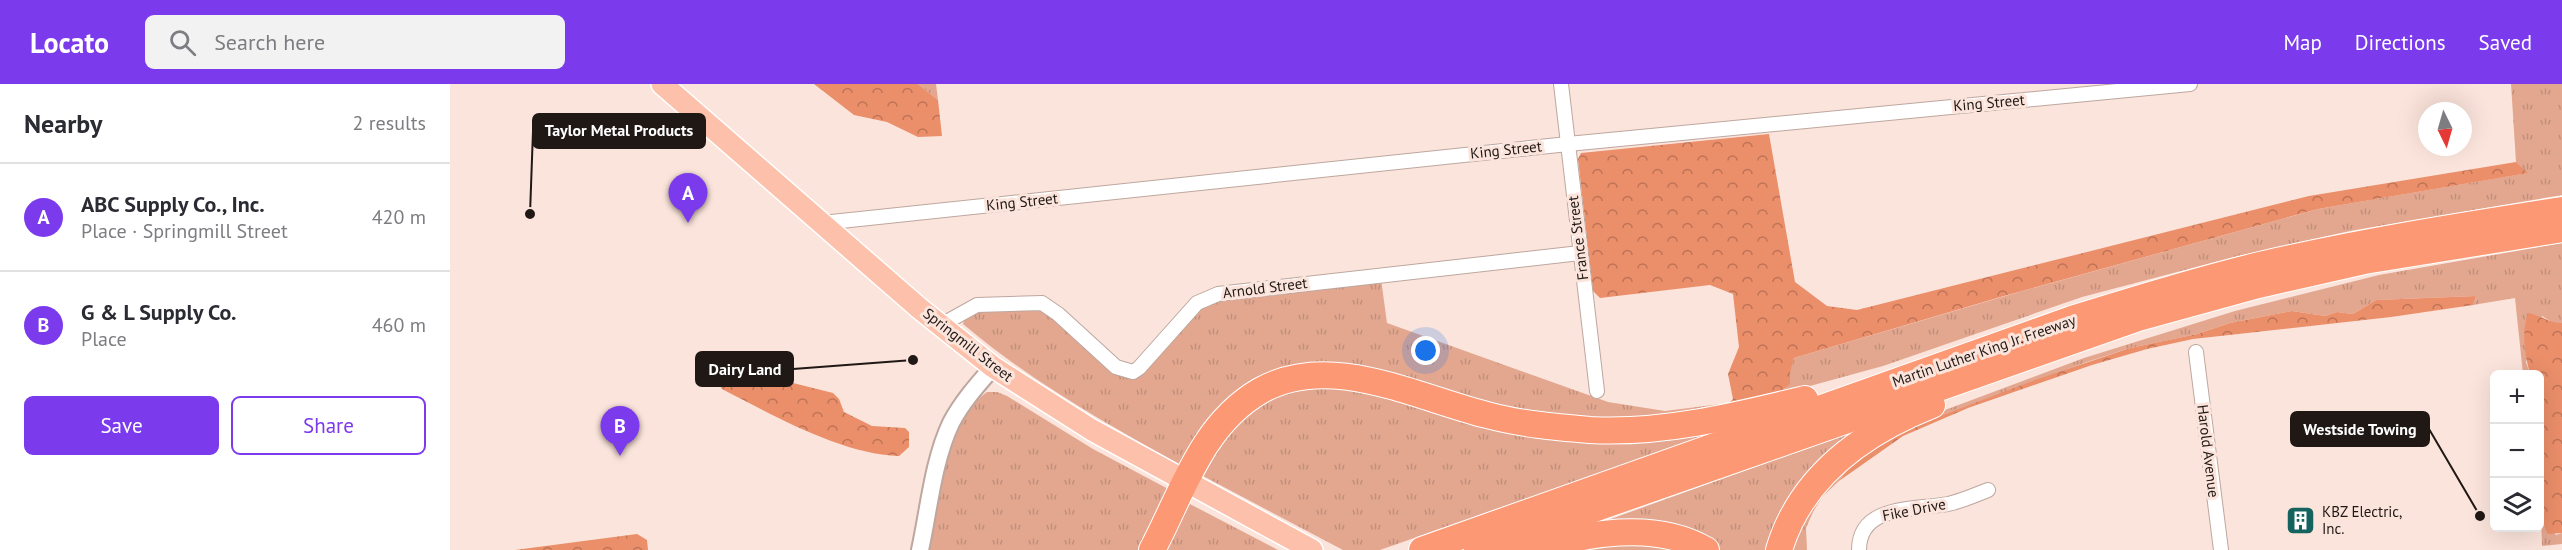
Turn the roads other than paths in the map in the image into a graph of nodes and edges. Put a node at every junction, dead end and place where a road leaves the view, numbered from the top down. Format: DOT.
graph roads {
  1 [pos="662,84"];
  2 [pos="1561,84"];
  3 [pos="2190,84"];
  4 [pos="1568,144"];
  5 [pos="2562,210"];
  6 [pos="822,224"];
  7 [pos="2562,229"];
  8 [pos="1580,253"];
  9 [pos="2364,261"];
  10 [pos="2134,300"];
  11 [pos="940,325"];
  12 [pos="2196,352"];
  13 [pos="993,367"];
  14 [pos="1597,391"];
  15 [pos="1186,482"];
  16 [pos="1988,490"];
  17 [pos="1425,549"];
  18 [pos="920,550"];
  19 [pos="1152,550"];
  20 [pos="1312,550"];
  21 [pos="1477,550"];
  22 [pos="1524,550"];
  23 [pos="1706,550"];
  24 [pos="1779,550"];
  25 [pos="1859,550"];
  26 [pos="2221,550"];
  1 -- 6 [label="main road, Springmill Street"];
  2 -- 4 [label="street, France Street"];
  3 -- 4 [label="street, King Street"];
  4 -- 6 [label="street, King Street"];
  4 -- 8 [label="street, France Street"];
  5 -- 10 [label="highway, Martin Luther King Jr. Freeway"];
  6 -- 11 [label="main road, Springmill Street"];
  7 -- 9 [label="highway, Martin Luther King Jr. Freeway"];
  8 -- 11 [label="street, Arnold Street"];
  8 -- 14 [label="street, France Street"];
  9 -- 21 [label="highway, Martin Luther King Jr. Freeway"];
  9 -- 24 [label="highway"];
  10 -- 15 [label="highway"];
  10 -- 17 [label="highway, Martin Luther King Jr. Freeway"];
  11 -- 13 [label="main road, Springmill Street"];
  12 -- 26 [label="street, Harold Avenue"];
  13 -- 15 [label="main road, Springmill Street"];
  13 -- 18 [label="street"];
  15 -- 19 [label="highway"];
  15 -- 20 [label="main road, Springmill Street"];
  16 -- 25 [label="street, Fike Drive"];
  22 -- 23 [label="highway"];
}
